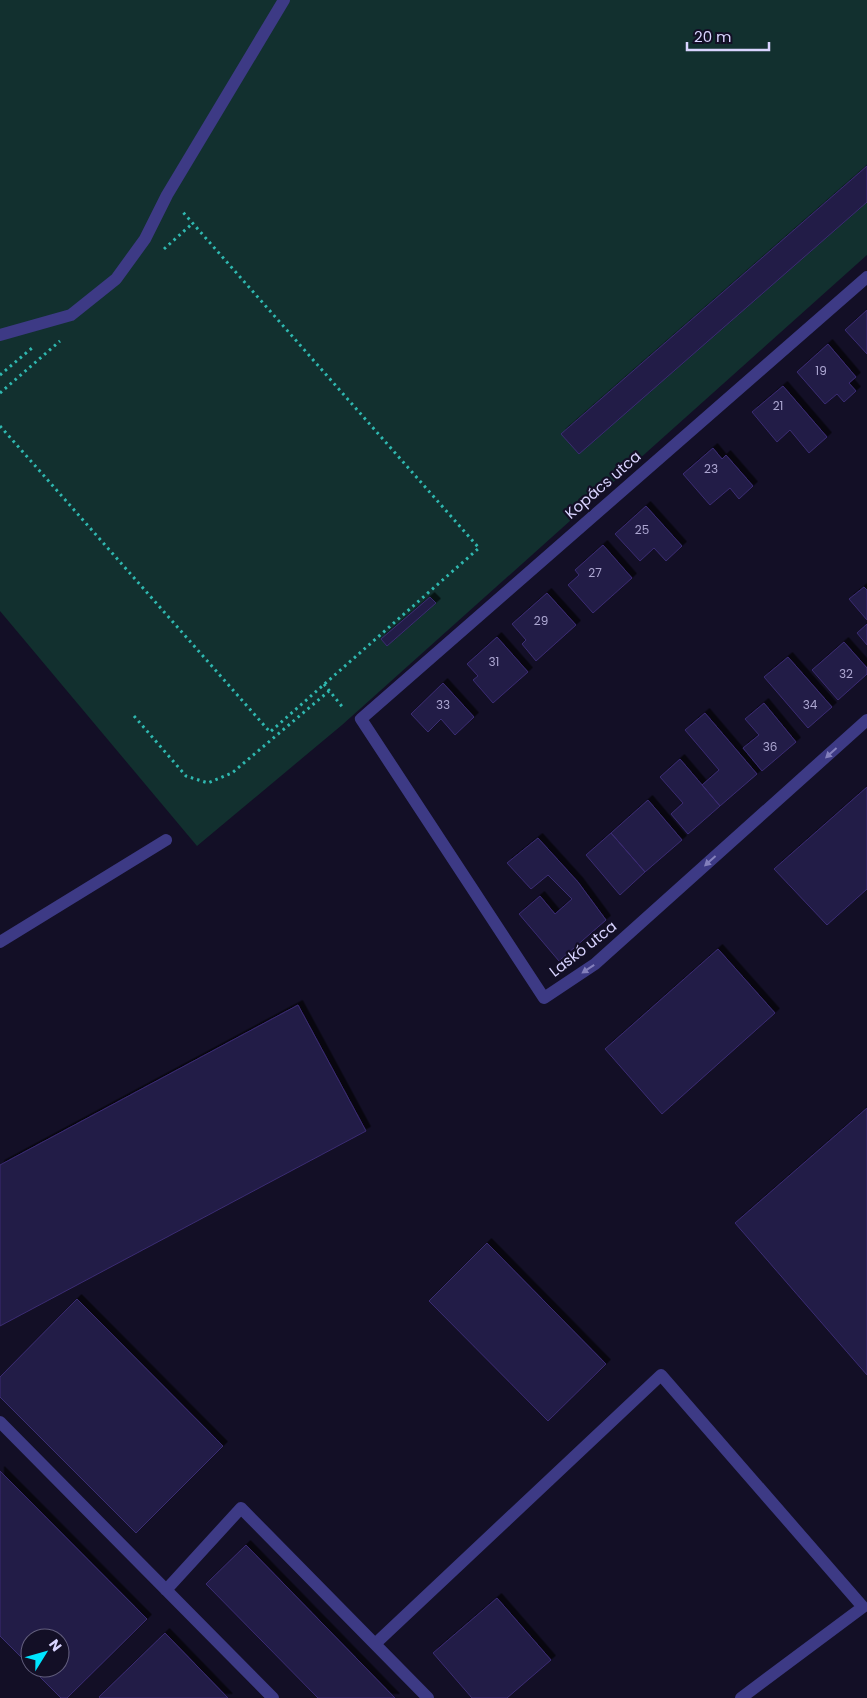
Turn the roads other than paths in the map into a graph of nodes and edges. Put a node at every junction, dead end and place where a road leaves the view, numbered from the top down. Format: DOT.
graph roads {
  1 [pos="284,0"];
  2 [pos="867,276"];
  3 [pos="0,335"];
  4 [pos="361,719"];
  5 [pos="867,720"];
  6 [pos="166,840"];
  7 [pos="0,942"];
  8 [pos="0,1422"];
  9 [pos="166,1590"];
  10 [pos="375,1644"];
  11 [pos="273,1698"];
  12 [pos="428,1698"];
  13 [pos="741,1698"];
  1 -- 3 [label="street"];
  2 -- 4 [label="street, Kopács utca"];
  5 -- 4 [label="street, Laskó utca, one-way"];
  6 -- 7 [label="street"];
  8 -- 9 [label="street"];
  9 -- 10 [label="street"];
  9 -- 11 [label="street"];
  10 -- 12 [label="street"];
  10 -- 13 [label="street"];
}
